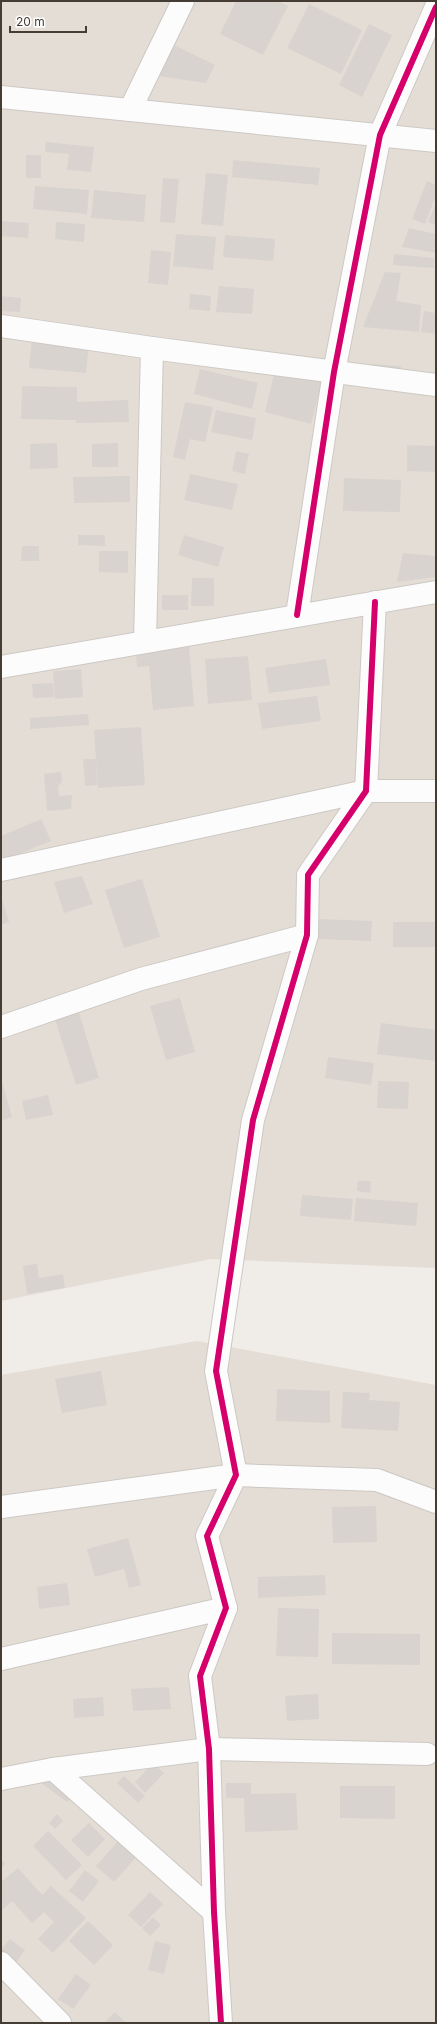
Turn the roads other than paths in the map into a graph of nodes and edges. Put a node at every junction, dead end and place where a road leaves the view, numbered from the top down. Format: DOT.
graph roads {
  1 [pos="182,1"];
  2 [pos="436,7"];
  3 [pos="1,97"];
  4 [pos="130,110"];
  5 [pos="380,135"];
  6 [pos="436,141"];
  7 [pos="1,326"];
  8 [pos="152,348"];
  9 [pos="334,372"];
  10 [pos="436,385"];
  11 [pos="436,592"];
  12 [pos="375,602"];
  13 [pos="297,616"];
  14 [pos="145,642"];
  15 [pos="1,667"];
  16 [pos="366,791"];
  17 [pos="436,791"];
  18 [pos="1,870"];
  19 [pos="307,935"];
  20 [pos="1,1027"];
  21 [pos="236,1475"];
  22 [pos="436,1502"];
  23 [pos="1,1507"];
  24 [pos="226,1608"];
  25 [pos="1,1659"];
  26 [pos="209,1749"];
  27 [pos="428,1754"];
  28 [pos="53,1769"];
  29 [pos="1,1779"];
  30 [pos="214,1912"];
  31 [pos="1,1963"];
  32 [pos="60,2023"];
  33 [pos="221,2023"];
  1 -- 4 [label="street"];
  2 -- 5 [label="street"];
  3 -- 4 [label="street"];
  4 -- 5 [label="street"];
  5 -- 6 [label="street"];
  5 -- 9 [label="street"];
  7 -- 8 [label="street"];
  8 -- 9 [label="street"];
  8 -- 14 [label="street"];
  9 -- 10 [label="street"];
  9 -- 13 [label="street"];
  11 -- 12 [label="street"];
  12 -- 13 [label="street"];
  12 -- 16 [label="street"];
  13 -- 14 [label="street"];
  14 -- 15 [label="street"];
  16 -- 17 [label="street"];
  16 -- 18 [label="street"];
  16 -- 19 [label="street"];
  19 -- 20 [label="street"];
  19 -- 21 [label="street"];
  21 -- 22 [label="street"];
  21 -- 23 [label="street"];
  21 -- 24 [label="street"];
  24 -- 25 [label="street"];
  24 -- 26 [label="street"];
  26 -- 27 [label="street"];
  26 -- 28 [label="street"];
  26 -- 30 [label="street"];
  28 -- 29 [label="street"];
  28 -- 30 [label="street"];
  30 -- 33 [label="street"];
  31 -- 32 [label="street"];
}
